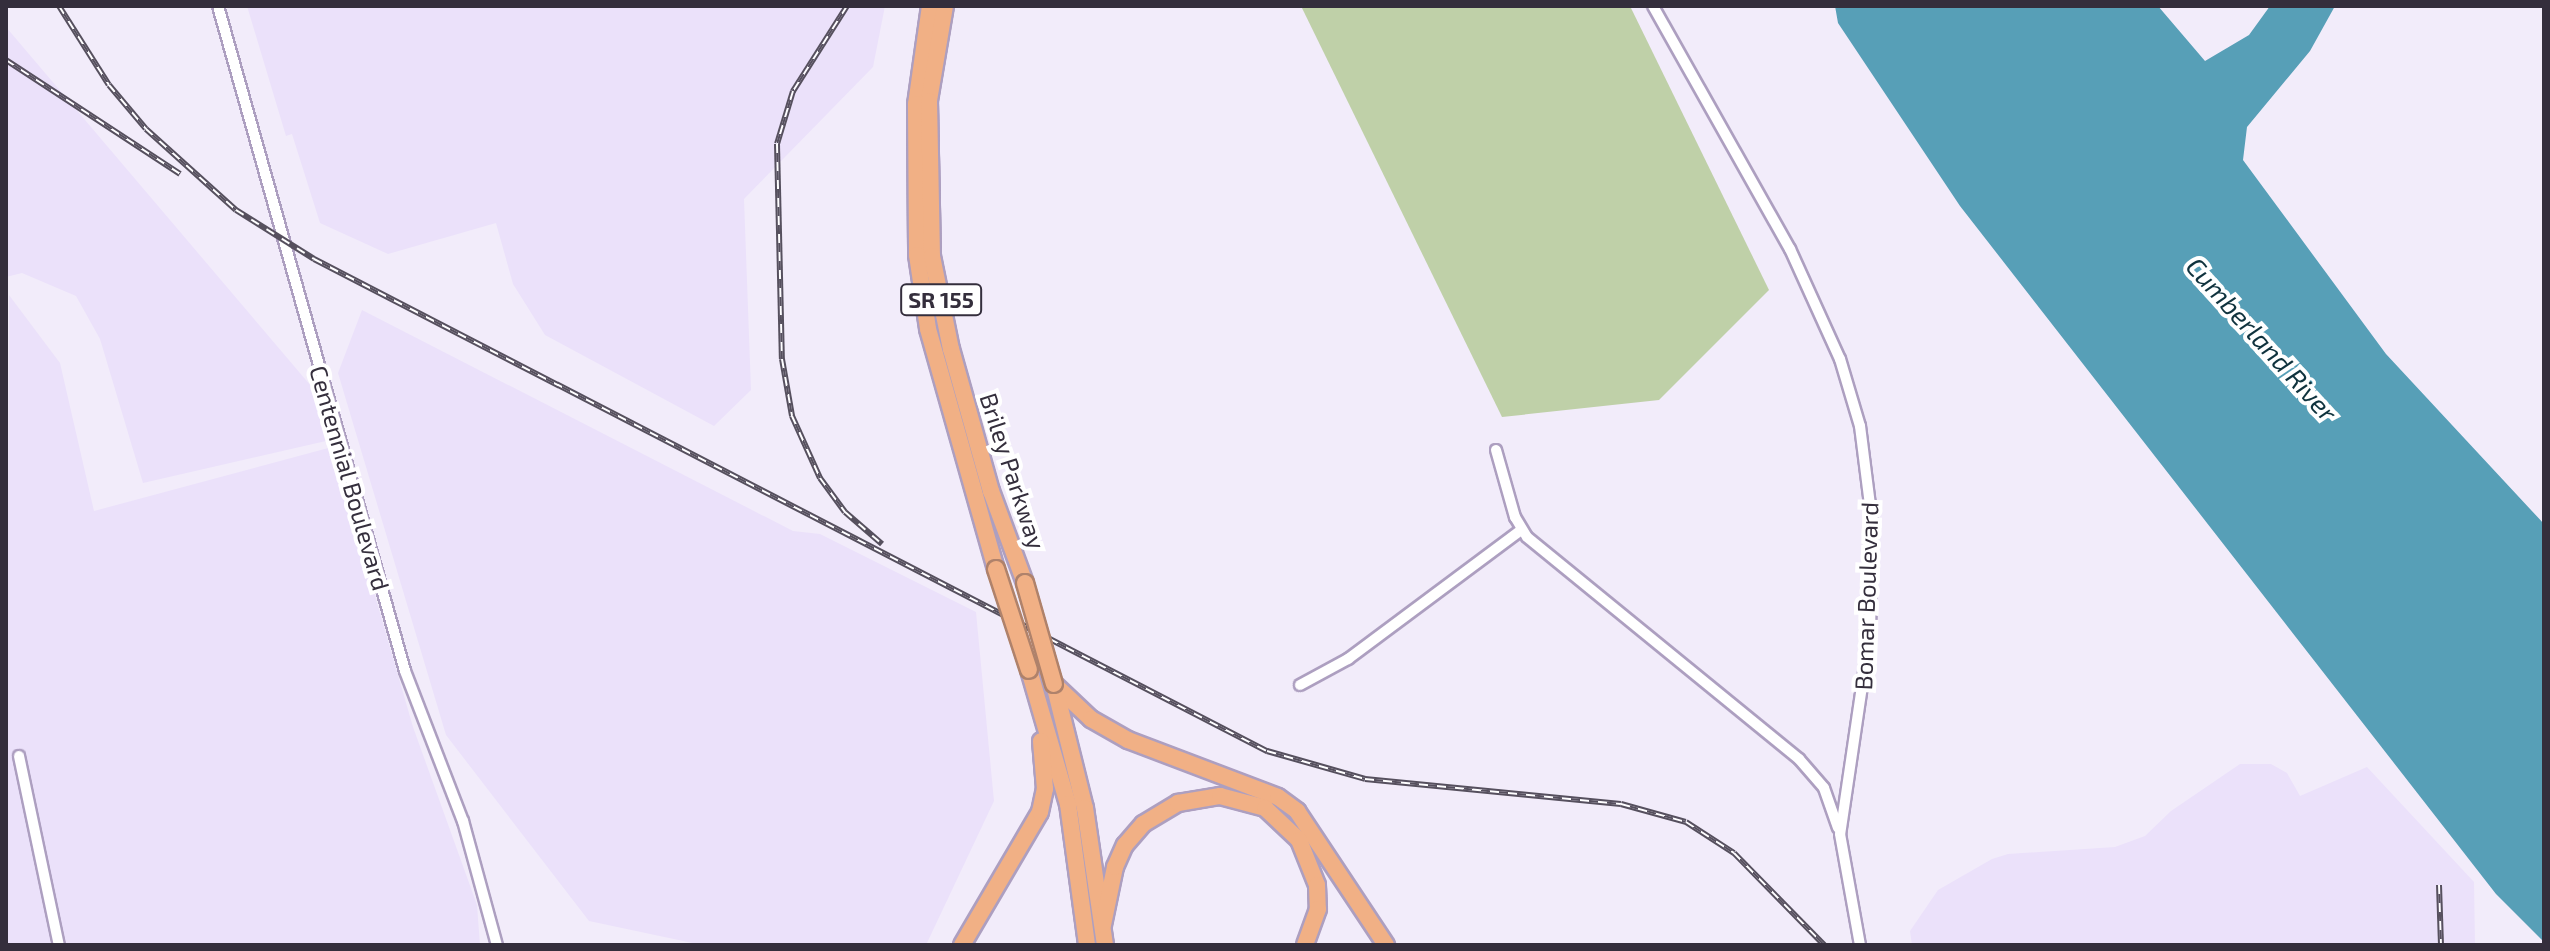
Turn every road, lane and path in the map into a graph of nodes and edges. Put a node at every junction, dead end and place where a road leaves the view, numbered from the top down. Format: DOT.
graph roads {
  1 [pos="218,6"];
  2 [pos="930,6"];
  3 [pos="945,6"];
  4 [pos="1653,6"];
  5 [pos="1496,450"];
  6 [pos="1521,530"];
  7 [pos="1054,684"];
  8 [pos="1300,685"];
  9 [pos="1038,700"];
  10 [pos="19,756"];
  11 [pos="1840,834"];
  12 [pos="1103,925"];
  13 [pos="59,945"];
  14 [pos="497,945"];
  15 [pos="962,945"];
  16 [pos="1087,945"];
  17 [pos="1105,945"];
  18 [pos="1305,945"];
  19 [pos="1386,945"];
  20 [pos="1860,945"];
  1 -- 14 [label="street, Centennial Boulevard"];
  2 -- 9 [label="highway, Briley Parkway / SR 155, bridge"];
  3 -- 7 [label="highway, Briley Parkway / SR 155, bridge"];
  4 -- 11 [label="street, Bomar Boulevard"];
  5 -- 6 [label="street"];
  6 -- 8 [label="street"];
  6 -- 11 [label="street"];
  7 -- 12 [label="highway, Briley Parkway / SR 155"];
  7 -- 19 [label="highway"];
  9 -- 15 [label="highway"];
  9 -- 16 [label="highway, Briley Parkway / SR 155"];
  10 -- 13 [label="street"];
  11 -- 20 [label="street, Bomar Boulevard"];
  12 -- 17 [label="highway, Briley Parkway / SR 155"];
  12 -- 18 [label="highway"];
}
